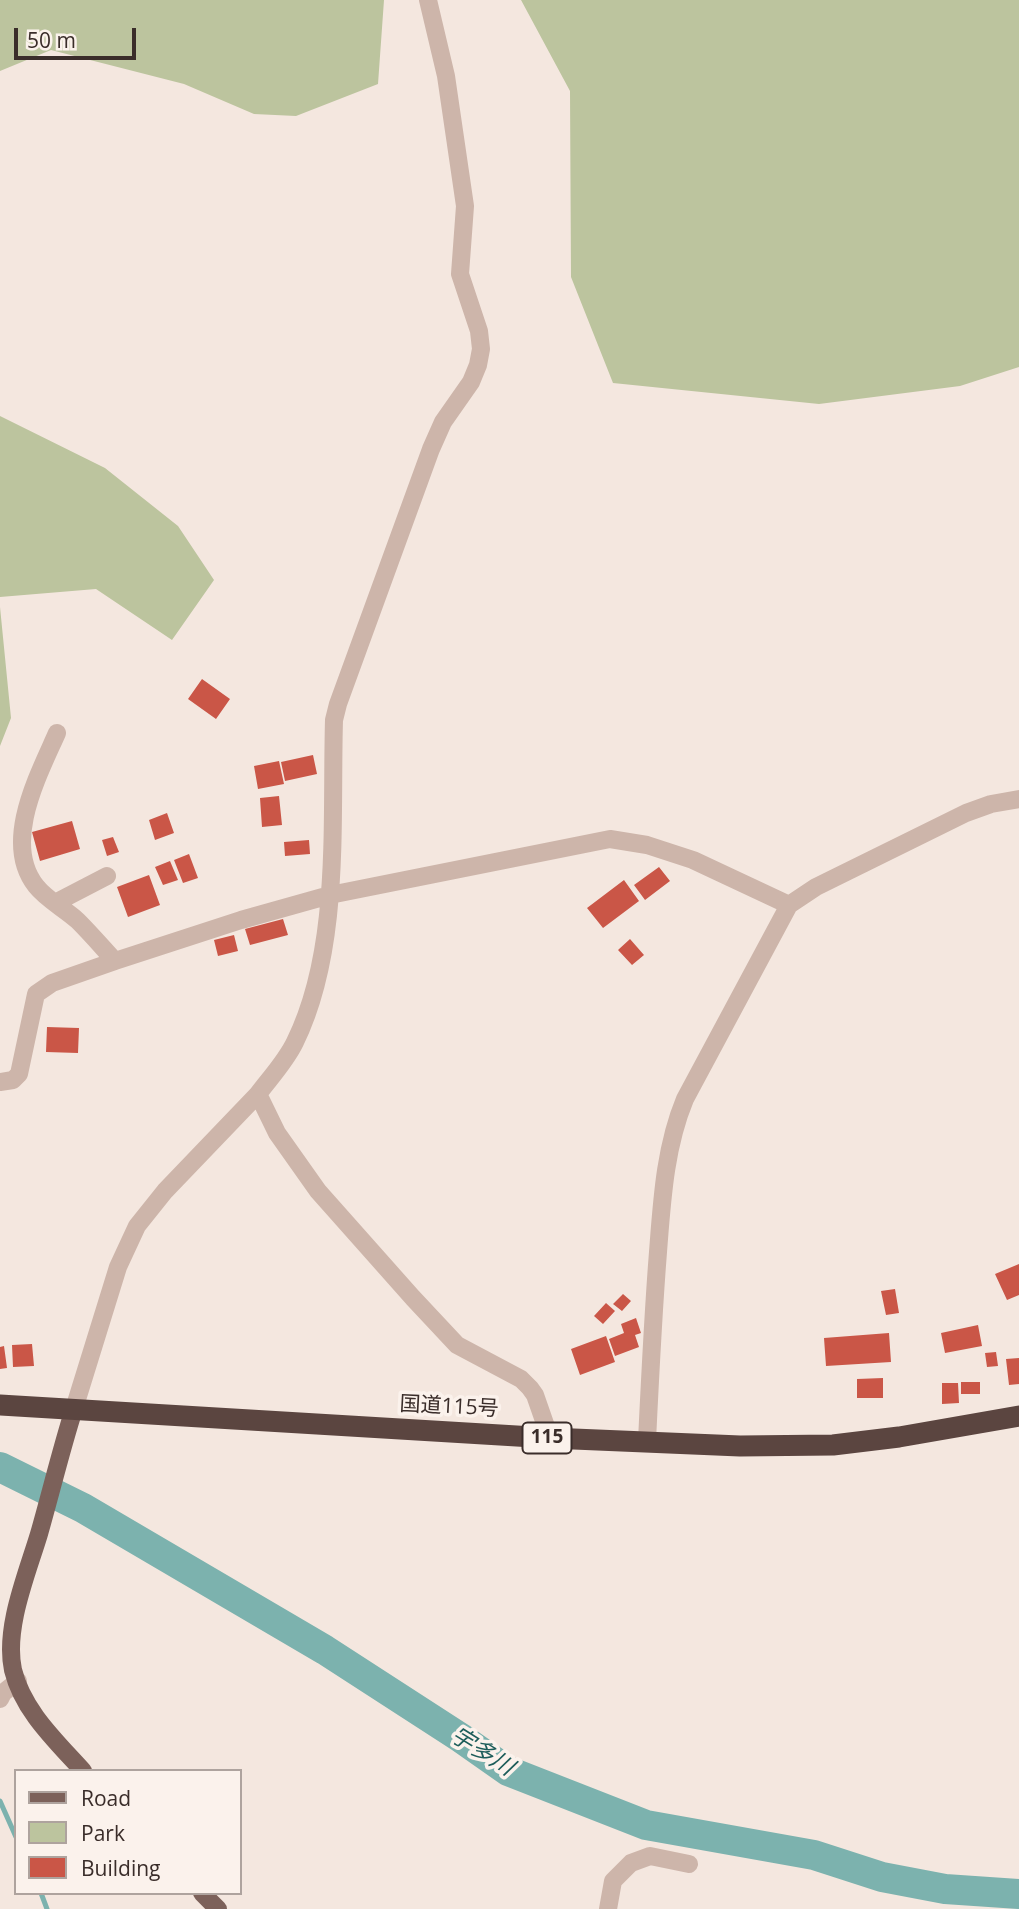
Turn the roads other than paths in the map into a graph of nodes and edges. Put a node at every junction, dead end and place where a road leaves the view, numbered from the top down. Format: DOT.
graph roads {
  1 [pos="428,0"];
  2 [pos="57,733"];
  3 [pos="1019,799"];
  4 [pos="107,876"];
  5 [pos="330,895"];
  6 [pos="55,903"];
  7 [pos="789,905"];
  8 [pos="115,961"];
  9 [pos="0,1082"];
  10 [pos="258,1094"];
  11 [pos="0,1405"];
  12 [pos="72,1416"];
  13 [pos="1019,1416"];
  14 [pos="550,1438"];
  15 [pos="647,1441"];
  16 [pos="9,1679"];
  17 [pos="0,1699"];
  18 [pos="81,1769"];
  19 [pos="689,1864"];
  20 [pos="204,1895"];
  21 [pos="218,1909"];
  22 [pos="608,1909"];
  1 -- 5 [label="street"];
  2 -- 6 [label="street"];
  3 -- 7 [label="street"];
  4 -- 6 [label="street"];
  5 -- 7 [label="street"];
  5 -- 8 [label="street"];
  5 -- 10 [label="street"];
  6 -- 8 [label="street"];
  7 -- 15 [label="street"];
  8 -- 9 [label="street"];
  10 -- 12 [label="street"];
  10 -- 14 [label="street"];
  11 -- 12 [label="highway, 国道115号 / 115"];
  12 -- 14 [label="highway, 国道115号 / 115"];
  12 -- 16 [label="main road"];
  13 -- 15 [label="highway, 国道115号 / 115"];
  14 -- 15 [label="highway, 国道115号 / 115"];
  16 -- 17 [label="street"];
  16 -- 18 [label="main road"];
  19 -- 22 [label="street"];
  20 -- 21 [label="main road"];
}
